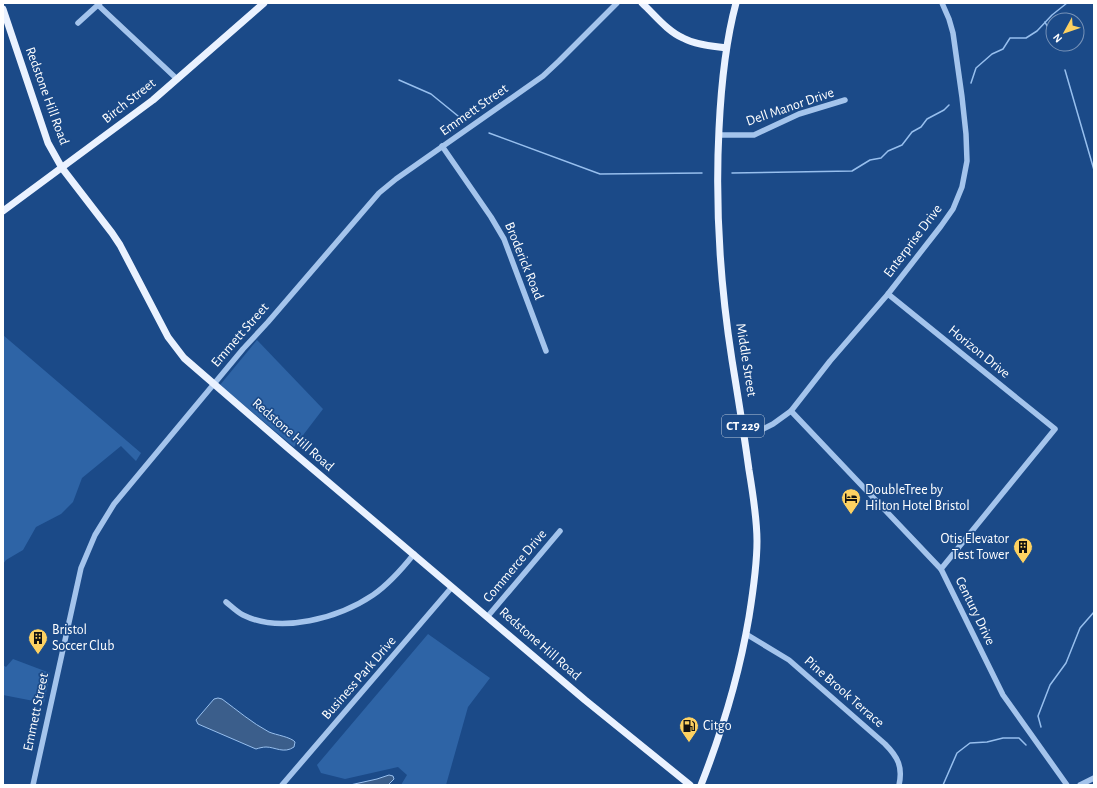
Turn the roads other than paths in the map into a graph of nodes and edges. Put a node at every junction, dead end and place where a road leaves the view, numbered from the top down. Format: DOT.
graph roads {
  1 [pos="264,3"];
  2 [pos="617,3"];
  3 [pos="642,3"];
  4 [pos="736,3"];
  5 [pos="942,3"];
  6 [pos="99,4"];
  7 [pos="3,9"];
  8 [pos="78,23"];
  9 [pos="726,48"];
  10 [pos="178,79"];
  11 [pos="845,100"];
  12 [pos="719,135"];
  13 [pos="442,146"];
  14 [pos="62,168"];
  15 [pos="3,211"];
  16 [pos="888,294"];
  17 [pos="546,350"];
  18 [pos="213,385"];
  19 [pos="791,411"];
  20 [pos="744,434"];
  21 [pos="560,531"];
  22 [pos="414,554"];
  23 [pos="941,569"];
  24 [pos="452,587"];
  25 [pos="226,602"];
  26 [pos="488,616"];
  27 [pos="746,634"];
  28 [pos="1094,778"];
  29 [pos="33,785"];
  30 [pos="282,785"];
  31 [pos="690,785"];
  32 [pos="701,785"];
  33 [pos="899,785"];
  34 [pos="1067,785"];
  35 [pos="1080,785"];
  1 -- 10 [label="main road, Birch Street"];
  2 -- 13 [label="street, Emmett Street"];
  3 -- 9 [label="main road"];
  4 -- 9 [label="main road, Middle Street / CT 229"];
  5 -- 16 [label="street, Enterprise Drive"];
  6 -- 8 [label="street"];
  6 -- 10 [label="street"];
  7 -- 14 [label="main road, Redstone Hill Road"];
  9 -- 12 [label="main road, Middle Street / CT 229"];
  10 -- 14 [label="main road, Birch Street"];
  11 -- 12 [label="street, Dell Manor Drive"];
  12 -- 20 [label="main road, Middle Street / CT 229"];
  13 -- 17 [label="street, Broderick Road"];
  13 -- 18 [label="street, Emmett Street"];
  14 -- 15 [label="main road, Birch Street"];
  14 -- 18 [label="main road, Redstone Hill Road"];
  16 -- 19 [label="street, Enterprise Drive"];
  16 -- 23 [label="street, Horizon Drive"];
  18 -- 22 [label="main road, Redstone Hill Road"];
  18 -- 29 [label="street, Emmett Street"];
  19 -- 20 [label="street, Enterprise Drive"];
  19 -- 23 [label="street, Century Drive"];
  20 -- 27 [label="main road, Middle Street / CT 229"];
  21 -- 26 [label="street, Commerce Drive"];
  22 -- 24 [label="main road, Redstone Hill Road"];
  22 -- 25 [label="street"];
  23 -- 34 [label="street, Century Drive"];
  24 -- 26 [label="main road, Redstone Hill Road"];
  24 -- 30 [label="street, Business Park Drive"];
  26 -- 31 [label="main road, Redstone Hill Road"];
  27 -- 32 [label="main road, Middle Street / CT 229"];
  27 -- 33 [label="street, Pine Brook Terrace"];
  28 -- 35 [label="street"];
}
